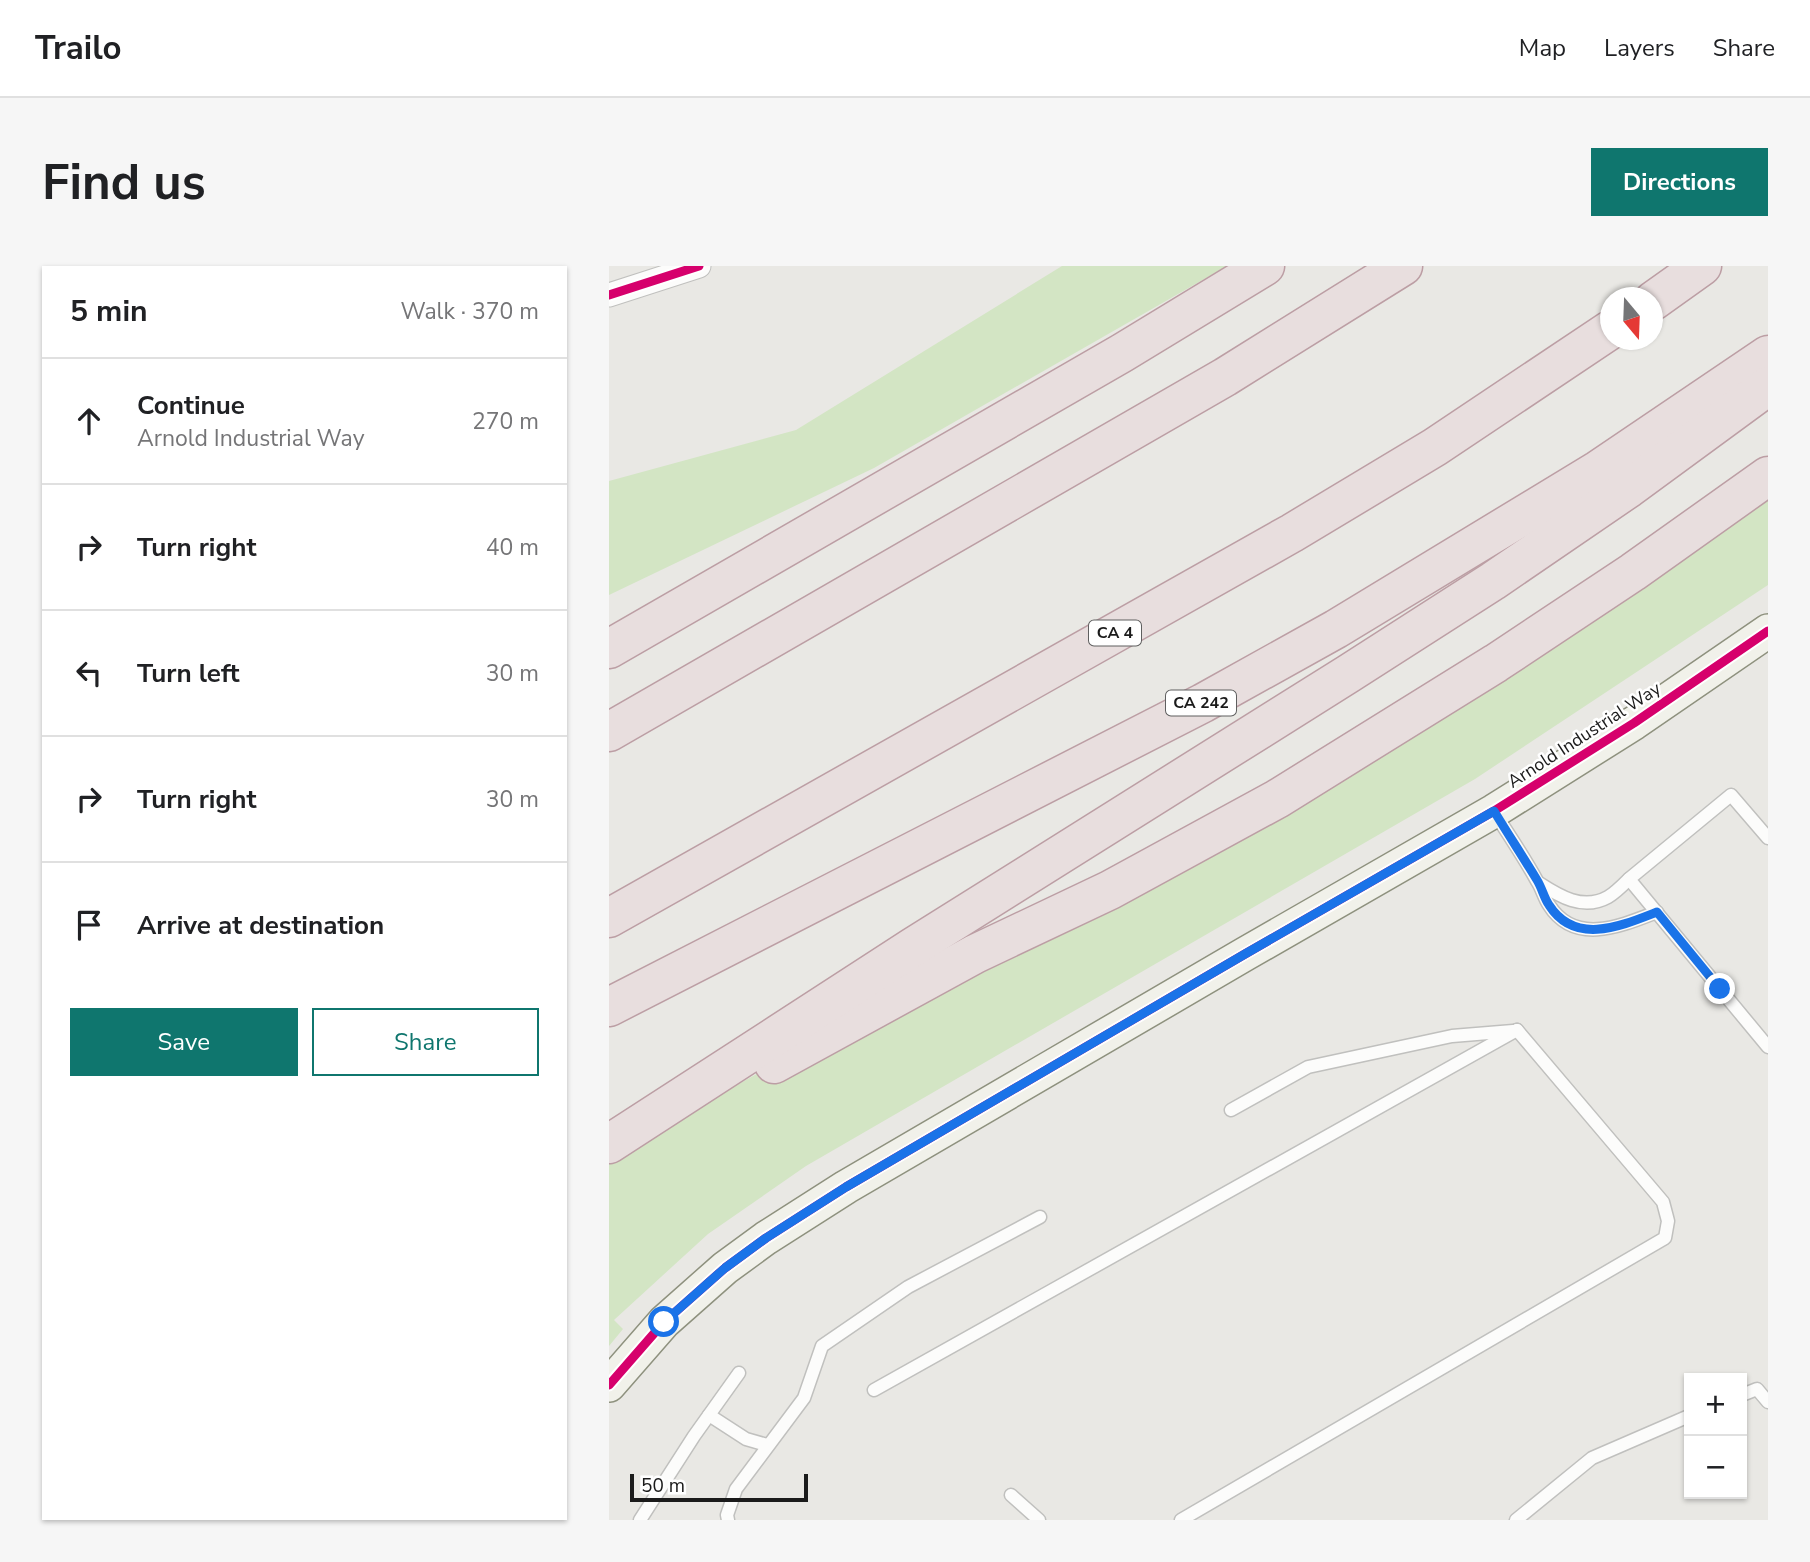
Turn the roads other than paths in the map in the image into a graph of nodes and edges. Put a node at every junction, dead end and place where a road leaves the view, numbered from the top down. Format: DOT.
graph roads {
  1 [pos="699,266"];
  2 [pos="1265,266"];
  3 [pos="1402,266"];
  4 [pos="1702,266"];
  5 [pos="1663,294"];
  6 [pos="609,295"];
  7 [pos="1600,337"];
  8 [pos="1768,355"];
  9 [pos="1768,386"];
  10 [pos="949,452"];
  11 [pos="1768,476"];
  12 [pos="609,620"];
  13 [pos="1768,631"];
  14 [pos="609,649"];
  15 [pos="609,732"];
  16 [pos="1494,811"];
  17 [pos="1768,838"];
  18 [pos="1629,879"];
  19 [pos="1539,883"];
  20 [pos="1657,912"];
  21 [pos="609,918"];
  22 [pos="609,1007"];
  23 [pos="1517,1030"];
  24 [pos="1768,1047"];
  25 [pos="1231,1110"];
  26 [pos="609,1144"];
  27 [pos="609,1155"];
  28 [pos="1040,1217"];
  29 [pos="739,1373"];
  30 [pos="609,1385"];
  31 [pos="873,1390"];
  32 [pos="1747,1393"];
  33 [pos="1768,1402"];
  34 [pos="709,1415"];
  35 [pos="1684,1418"];
  36 [pos="767,1446"];
  37 [pos="1011,1495"];
  38 [pos="640,1520"];
  39 [pos="728,1520"];
  40 [pos="1039,1520"];
  41 [pos="1181,1520"];
  42 [pos="1516,1520"];
  1 -- 6 [label="street"];
  2 -- 10 [label="highway"];
  3 -- 15 [label="highway"];
  4 -- 5 [label="highway"];
  7 -- 21 [label="highway, CA 4"];
  8 -- 22 [label="highway, CA 242"];
  9 -- 26 [label="highway"];
  10 -- 12 [label="highway"];
  10 -- 14 [label="highway"];
  11 -- 27 [label="highway"];
  13 -- 16 [label="street, Arnold Industrial Way"];
  16 -- 19 [label="lane"];
  16 -- 30 [label="street, Arnold Industrial Way"];
  17 -- 18 [label="lane"];
  18 -- 19 [label="lane"];
  18 -- 20 [label="lane"];
  19 -- 20 [label="lane"];
  20 -- 24 [label="lane"];
  23 -- 25 [label="lane"];
  23 -- 31 [label="lane"];
  23 -- 41 [label="lane"];
  28 -- 36 [label="lane"];
  29 -- 34 [label="lane"];
  32 -- 33 [label="lane"];
  34 -- 36 [label="lane"];
  34 -- 38 [label="lane"];
  35 -- 42 [label="lane"];
  36 -- 39 [label="lane"];
  37 -- 40 [label="lane"];
}
